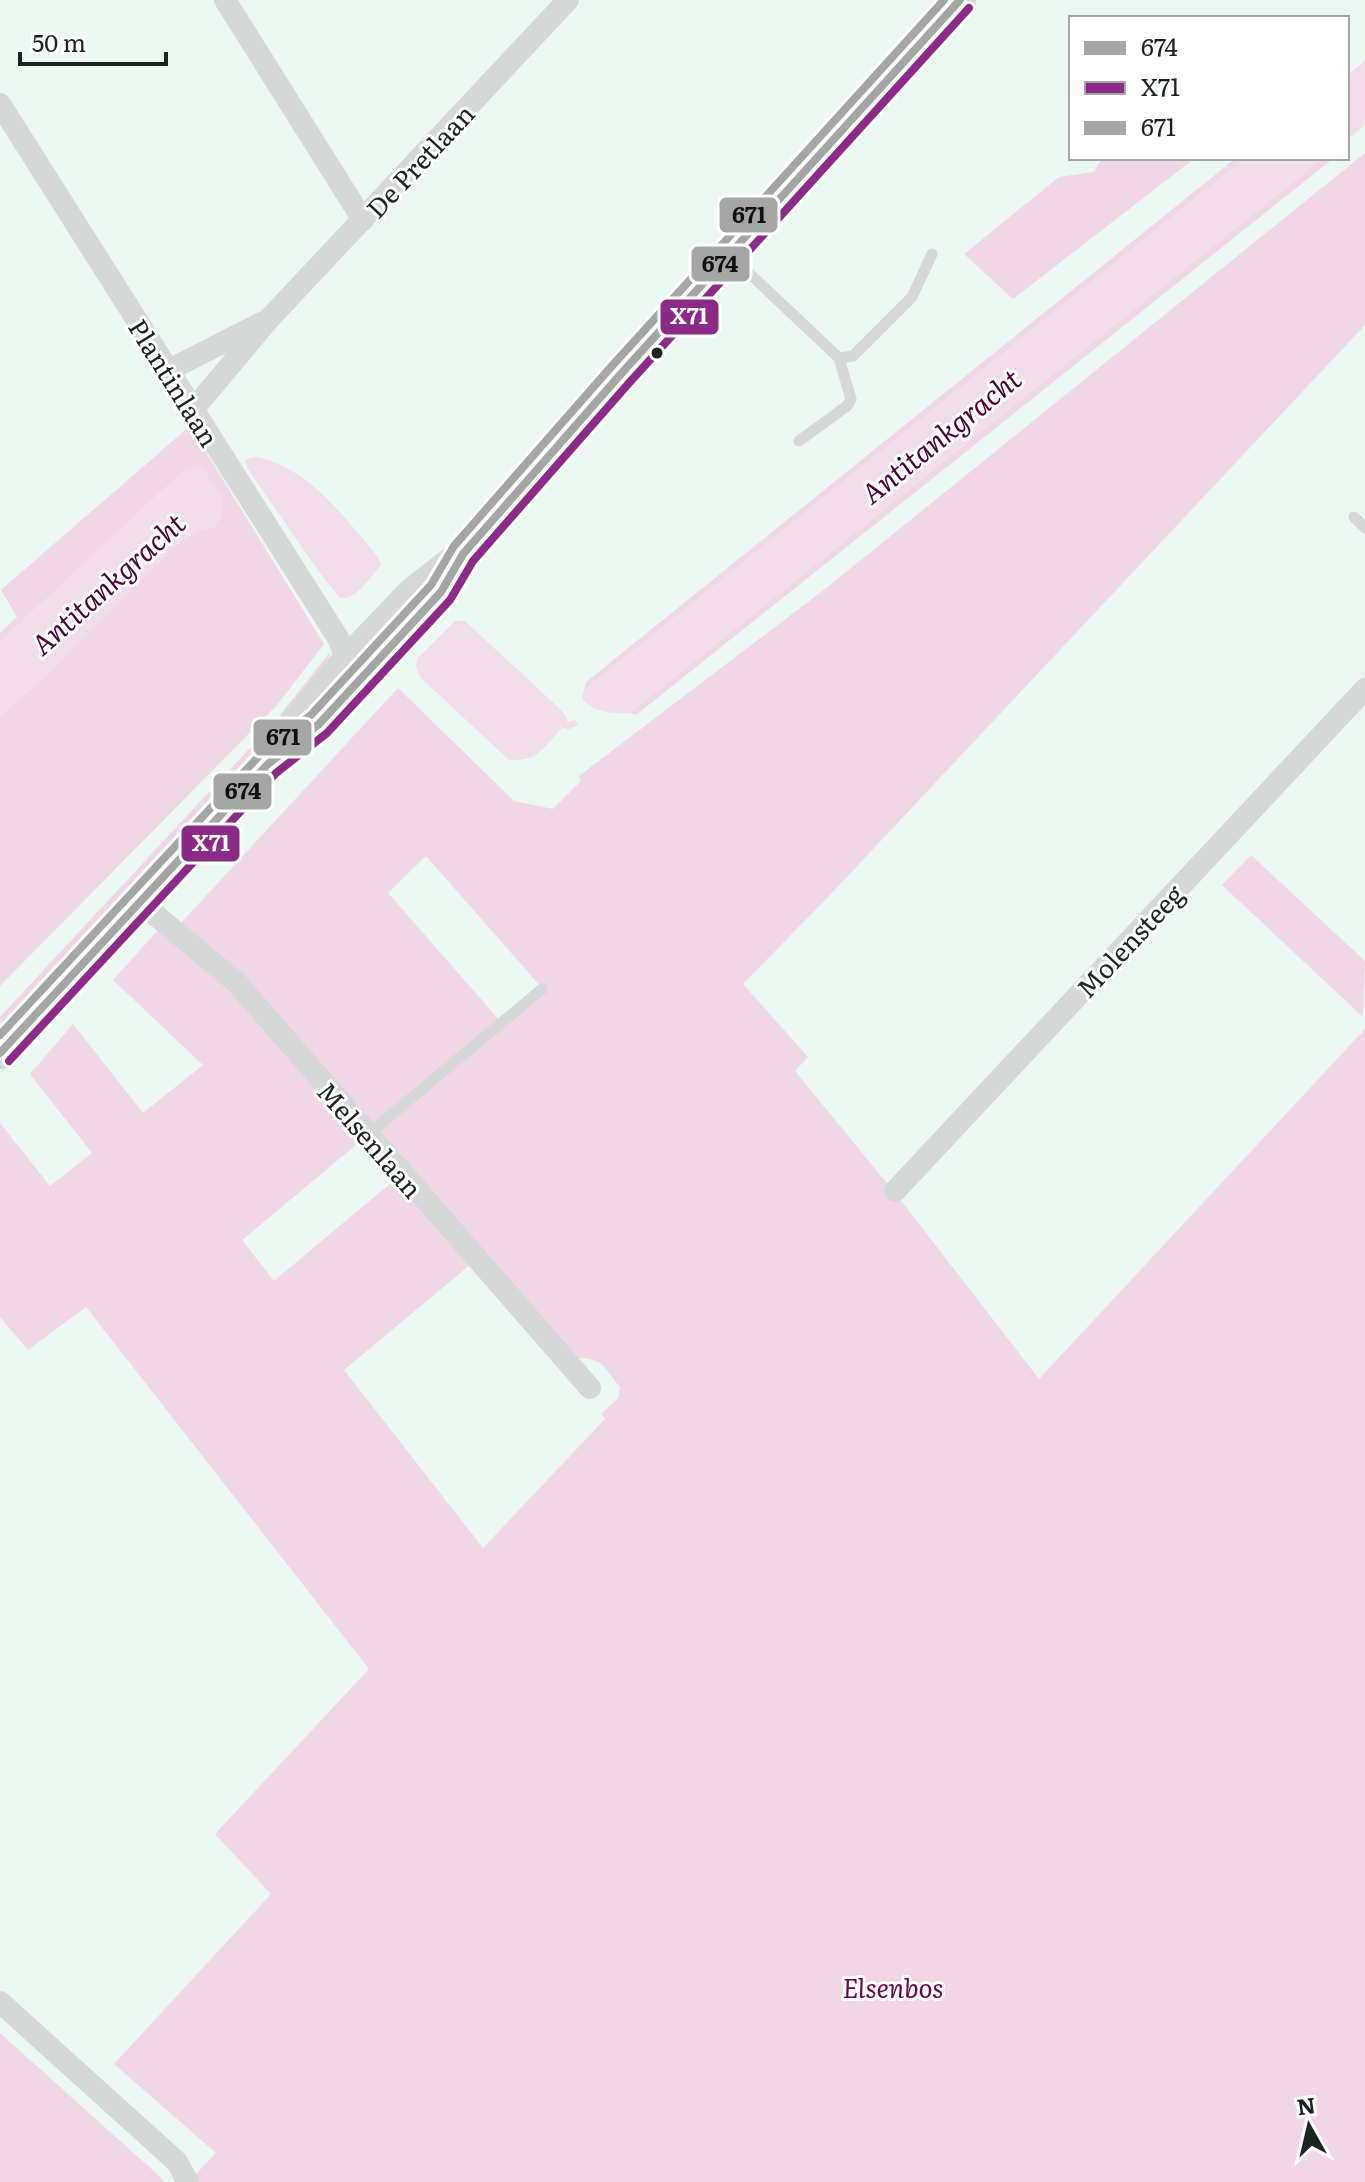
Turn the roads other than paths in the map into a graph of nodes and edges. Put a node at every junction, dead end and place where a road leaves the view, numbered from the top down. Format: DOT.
graph roads {
  1 [pos="225,0"];
  2 [pos="568,0"];
  3 [pos="960,0"];
  4 [pos="0,104"];
  5 [pos="363,220"];
  6 [pos="729,254"];
  7 [pos="932,254"];
  8 [pos="269,319"];
  9 [pos="839,358"];
  10 [pos="169,370"];
  11 [pos="192,411"];
  12 [pos="799,441"];
  13 [pos="1354,517"];
  14 [pos="1365,528"];
  15 [pos="355,669"];
  16 [pos="1365,689"];
  17 [pos="141,903"];
  18 [pos="542,989"];
  19 [pos="0,1053"];
  20 [pos="367,1135"];
  21 [pos="895,1191"];
  22 [pos="590,1388"];
  23 [pos="0,2002"];
  24 [pos="188,2182"];
  1 -- 5 [label="street"];
  2 -- 5 [label="street, De Pretlaan"];
  3 -- 6 [label="main road"];
  4 -- 10 [label="street, Plantinlaan"];
  5 -- 8 [label="street, De Pretlaan"];
  6 -- 9 [label="lane"];
  6 -- 15 [label="main road"];
  7 -- 9 [label="lane"];
  8 -- 10 [label="street, De Pretlaan"];
  8 -- 11 [label="street, De Pretlaan"];
  9 -- 12 [label="lane"];
  10 -- 11 [label="street, Plantinlaan"];
  11 -- 15 [label="street, Plantinlaan"];
  13 -- 14 [label="lane"];
  15 -- 17 [label="main road"];
  16 -- 21 [label="street, Molensteeg"];
  17 -- 19 [label="main road"];
  17 -- 20 [label="street, Melsenlaan"];
  18 -- 20 [label="lane"];
  20 -- 22 [label="street, Melsenlaan"];
  23 -- 24 [label="street"];
}
